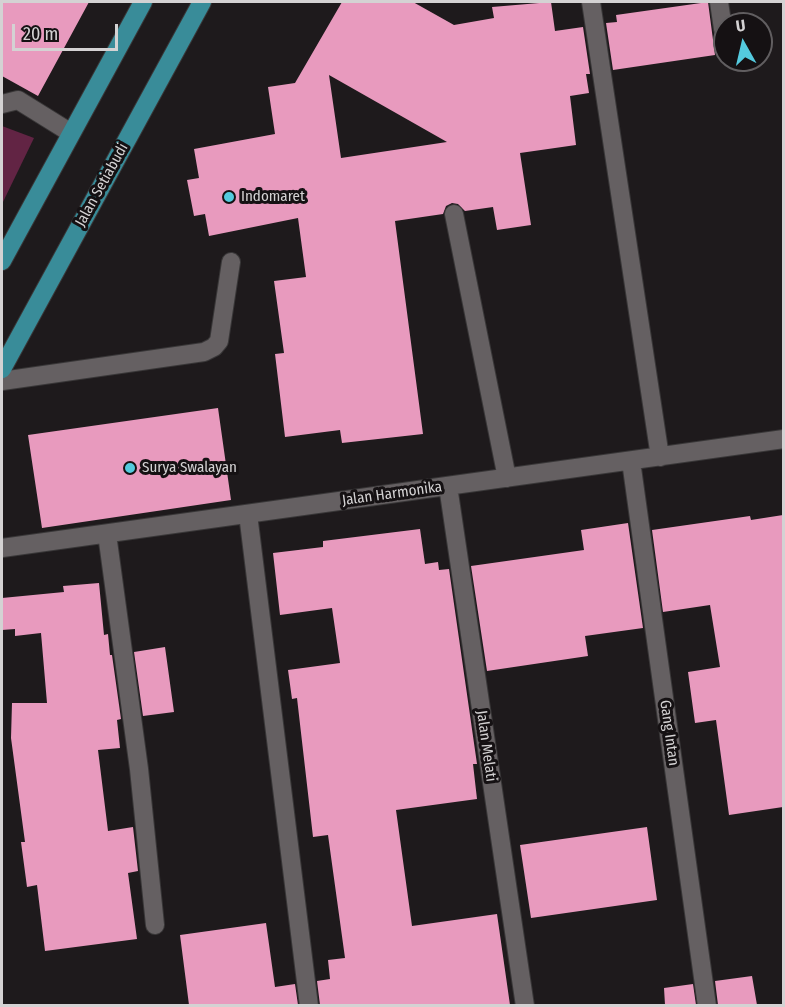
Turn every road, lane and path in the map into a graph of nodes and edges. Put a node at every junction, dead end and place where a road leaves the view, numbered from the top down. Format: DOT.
graph roads {
  1 [pos="143,2"];
  2 [pos="202,2"];
  3 [pos="591,2"];
  4 [pos="2,104"];
  5 [pos="71,133"];
  6 [pos="454,214"];
  7 [pos="2,261"];
  8 [pos="231,262"];
  9 [pos="2,369"];
  10 [pos="2,381"];
  11 [pos="783,439"];
  12 [pos="660,457"];
  13 [pos="631,461"];
  14 [pos="507,478"];
  15 [pos="448,486"];
  16 [pos="248,514"];
  17 [pos="107,534"];
  18 [pos="2,548"];
  19 [pos="155,925"];
  20 [pos="309,1005"];
  21 [pos="525,1005"];
  22 [pos="707,1005"];
  1 -- 5 [label="main road"];
  2 -- 9 [label="main road, Jalan Setiabudi"];
  3 -- 12 [label="street"];
  4 -- 5 [label="street"];
  5 -- 7 [label="main road"];
  6 -- 14 [label="street"];
  8 -- 10 [label="street"];
  11 -- 12 [label="street, Jalan Harmonika"];
  12 -- 13 [label="street, Jalan Harmonika"];
  13 -- 14 [label="street, Jalan Harmonika"];
  13 -- 22 [label="street, Gang Intan"];
  14 -- 15 [label="street, Jalan Harmonika"];
  15 -- 16 [label="street, Jalan Harmonika"];
  15 -- 21 [label="street, Jalan Melati"];
  16 -- 17 [label="street, Jalan Harmonika"];
  16 -- 20 [label="street"];
  17 -- 18 [label="street, Jalan Harmonika"];
  17 -- 19 [label="street"];
}
